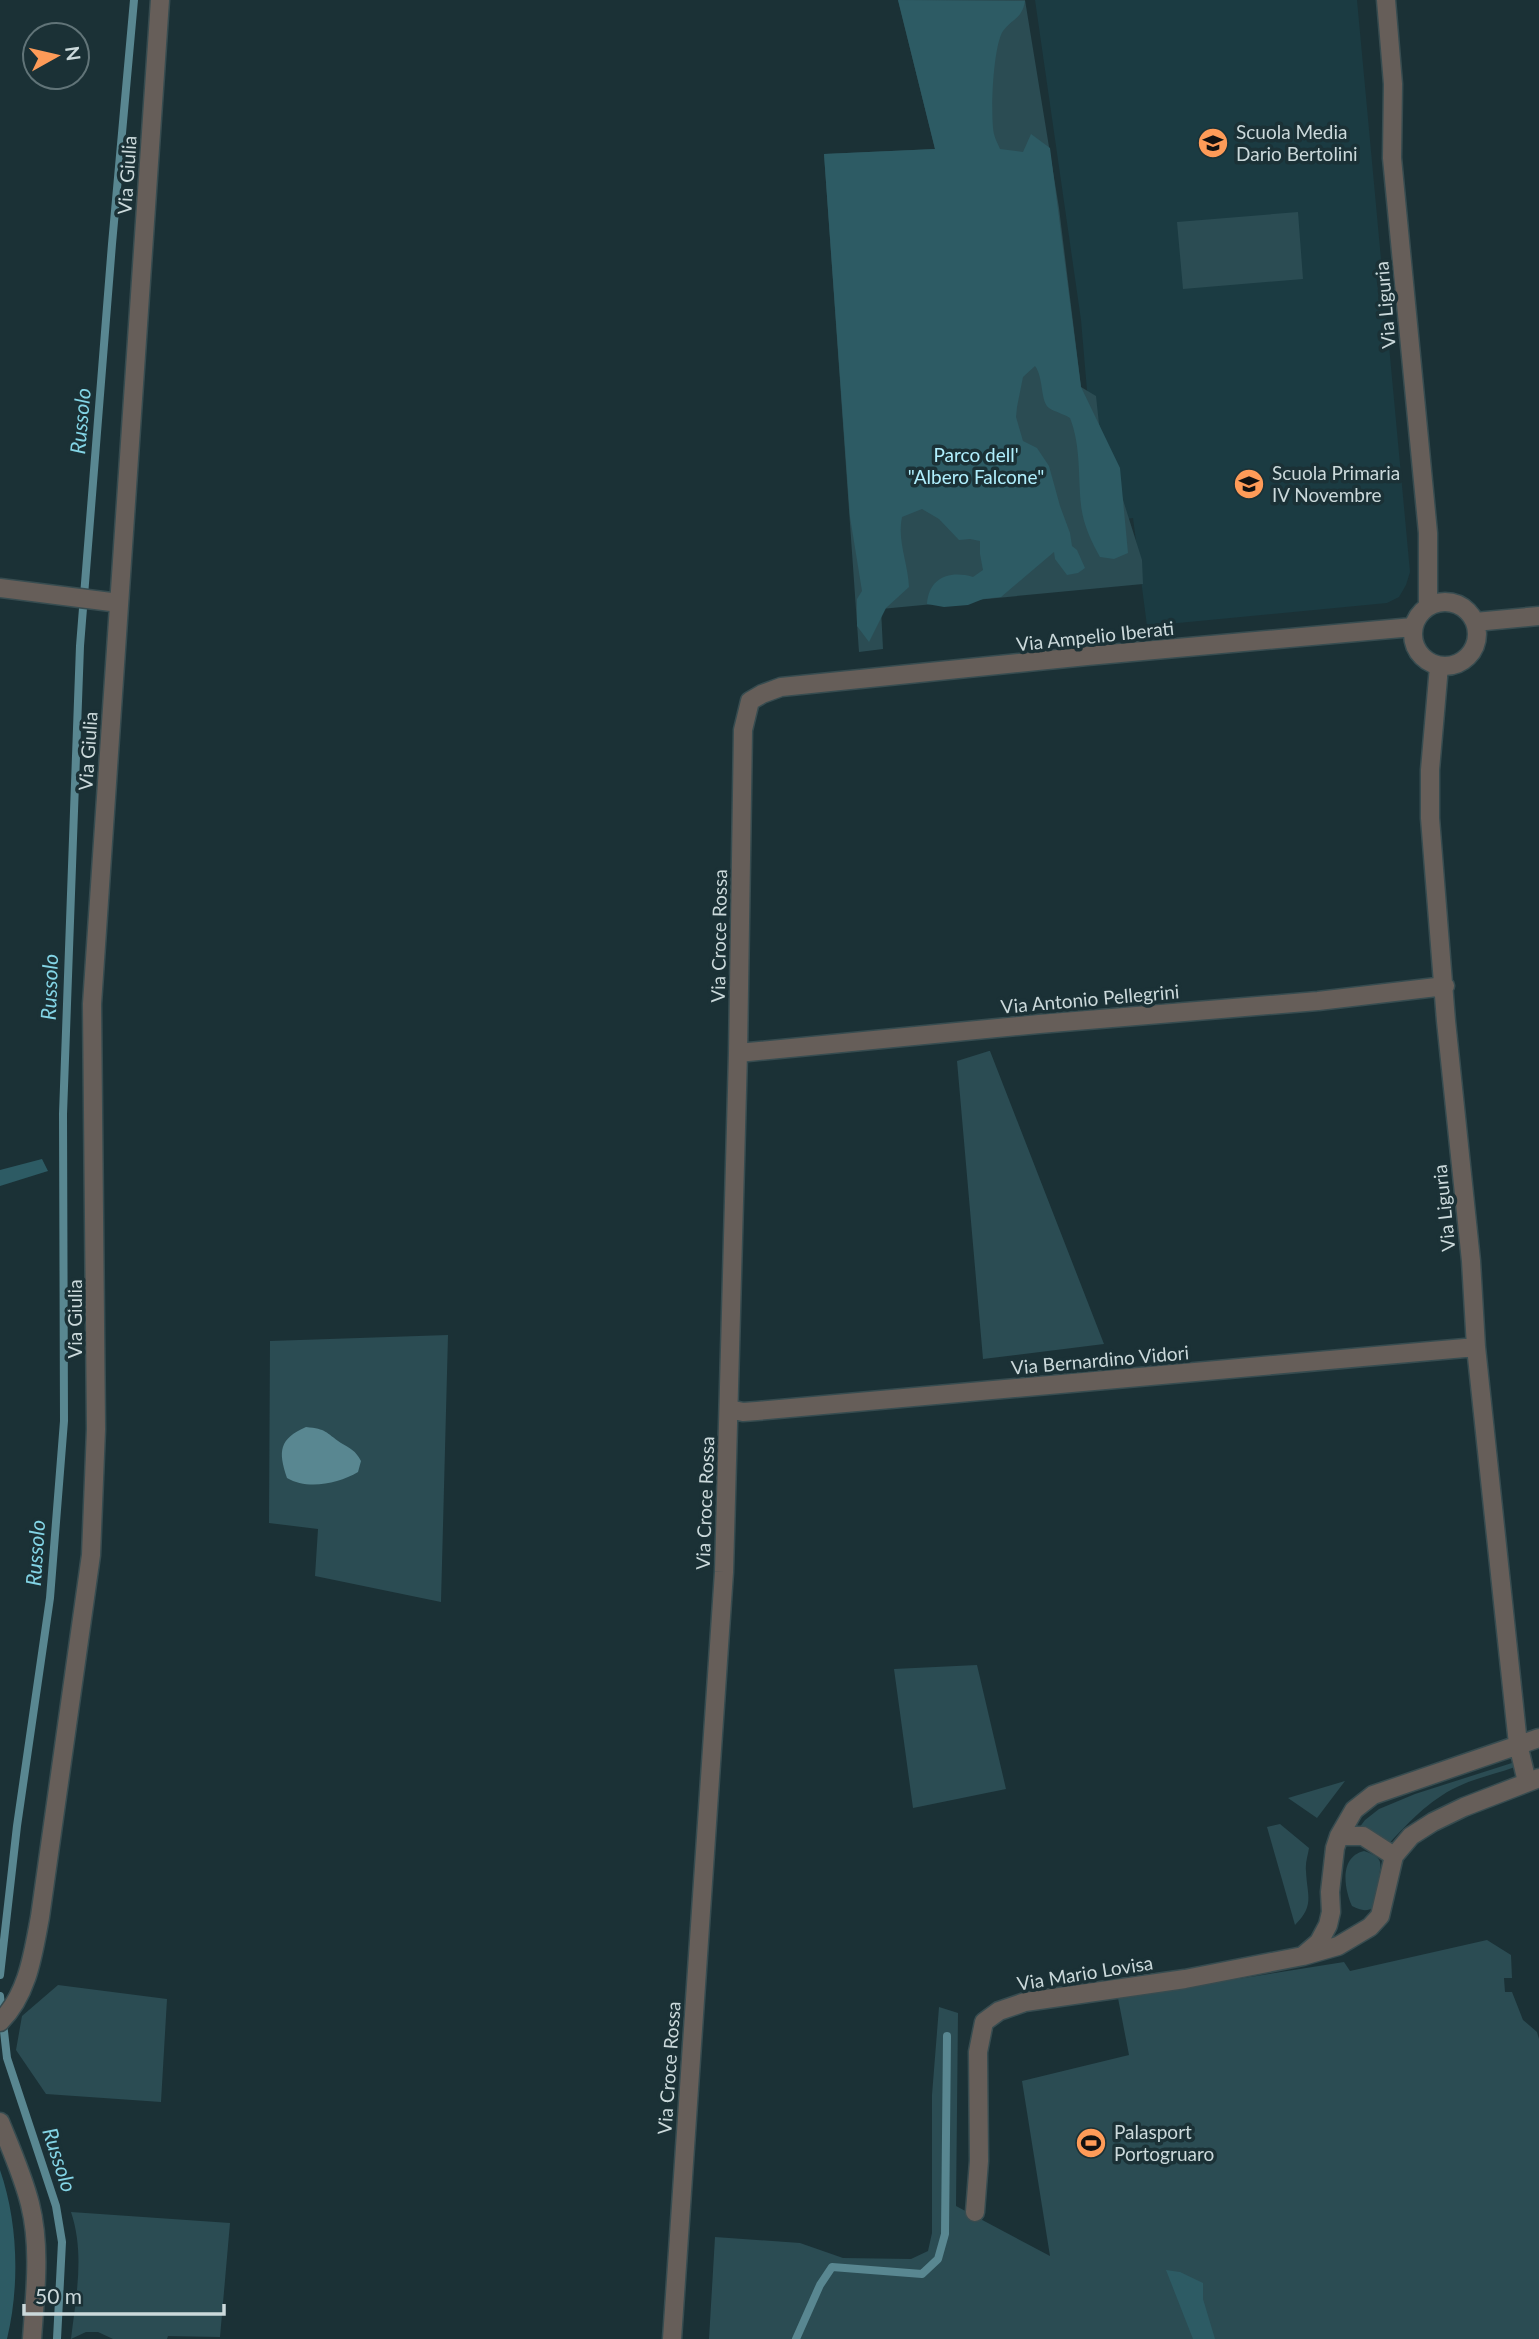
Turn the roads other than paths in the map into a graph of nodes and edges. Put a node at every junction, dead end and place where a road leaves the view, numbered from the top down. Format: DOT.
graph roads {
  1 [pos="160,0"];
  2 [pos="1386,0"];
  3 [pos="0,588"];
  4 [pos="119,603"];
  5 [pos="1428,607"];
  6 [pos="1539,616"];
  7 [pos="1475,622"];
  8 [pos="1413,627"];
  9 [pos="1439,666"];
  10 [pos="781,687"];
  11 [pos="1445,986"];
  12 [pos="738,1053"];
  13 [pos="1476,1347"];
  14 [pos="729,1409"];
  15 [pos="1539,1738"];
  16 [pos="1518,1744"];
  17 [pos="1533,1780"];
  18 [pos="1339,1836"];
  19 [pos="1394,1856"];
  20 [pos="1303,1956"];
  21 [pos="5,2017"];
  22 [pos="0,2122"];
  23 [pos="975,2212"];
  24 [pos="32,2339"];
  25 [pos="672,2339"];
  1 -- 4 [label="street, Via Giulia"];
  2 -- 5 [label="street, Via Liguria"];
  3 -- 4 [label="street"];
  4 -- 21 [label="street, Via Giulia"];
  5 -- 7 [label="street"];
  5 -- 8 [label="street"];
  6 -- 7 [label="street"];
  7 -- 9 [label="street"];
  8 -- 9 [label="street"];
  8 -- 10 [label="street, Via Ampelio Iberati"];
  9 -- 11 [label="street, Via Liguria"];
  10 -- 12 [label="street, Via Croce Rossa"];
  11 -- 12 [label="street, Via Antonio Pellegrini"];
  11 -- 13 [label="street, Via Liguria"];
  12 -- 14 [label="street, Via Croce Rossa"];
  13 -- 14 [label="street, Via Bernardino Vidori"];
  13 -- 16 [label="street, Via Liguria"];
  14 -- 25 [label="street, Via Croce Rossa"];
  15 -- 16 [label="street"];
  16 -- 17 [label="street"];
  16 -- 18 [label="street"];
  17 -- 19 [label="street"];
  18 -- 19 [label="street"];
  18 -- 20 [label="street"];
  19 -- 20 [label="street, Via Mario Lovisa"];
  20 -- 23 [label="street, Via Mario Lovisa"];
  22 -- 24 [label="street"];
}
